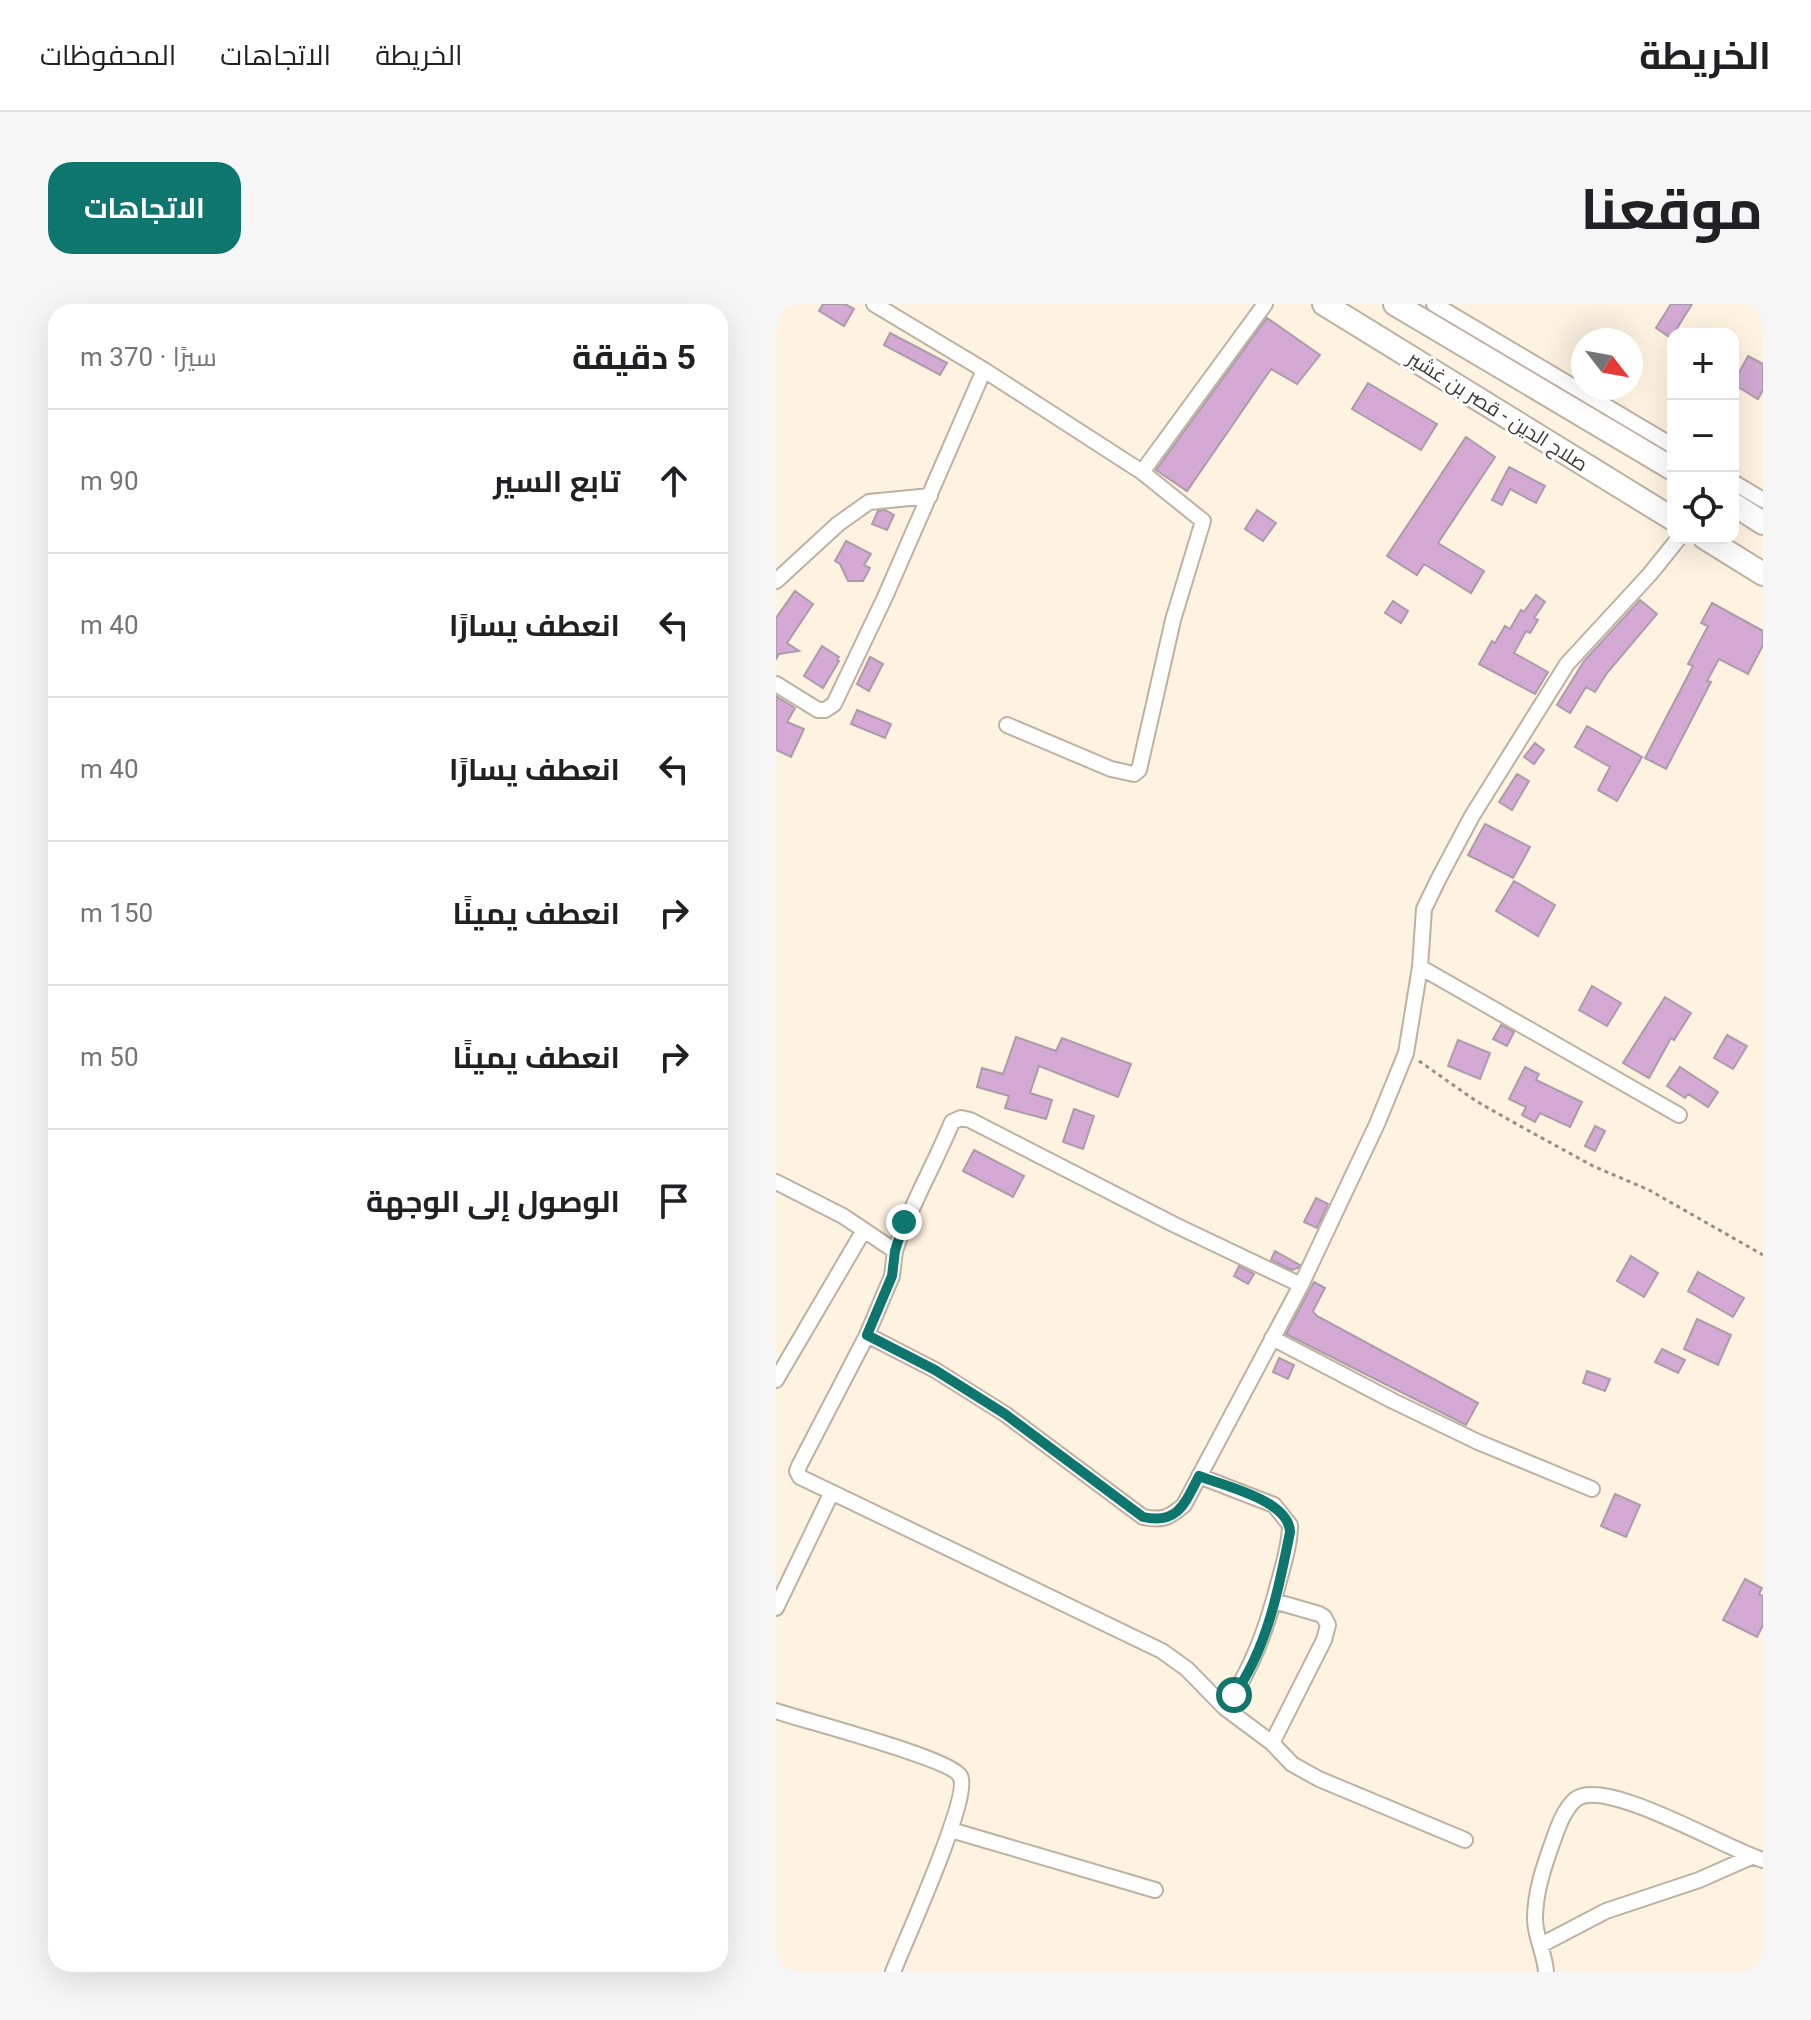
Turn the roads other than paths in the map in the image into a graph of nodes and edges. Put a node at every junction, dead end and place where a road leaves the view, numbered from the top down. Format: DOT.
graph roads {
  1 [pos="874,304"];
  2 [pos="1265,304"];
  3 [pos="1324,304"];
  4 [pos="1395,304"];
  5 [pos="1434,304"];
  6 [pos="984,370"];
  7 [pos="1667,442"];
  8 [pos="1667,465"];
  9 [pos="1142,472"];
  10 [pos="1739,486"];
  11 [pos="930,496"];
  12 [pos="1763,500"];
  13 [pos="1739,508"];
  14 [pos="1667,515"];
  15 [pos="1763,523"];
  16 [pos="1674,544"];
  17 [pos="1715,544"];
  18 [pos="1763,574"];
  19 [pos="776,581"];
  20 [pos="776,684"];
  21 [pos="1007,725"];
  22 [pos="1420,967"];
  23 [pos="1679,1115"];
  24 [pos="776,1182"];
  25 [pos="864,1230"];
  26 [pos="895,1251"];
  27 [pos="1301,1285"];
  28 [pos="867,1335"];
  29 [pos="1272,1338"];
  30 [pos="776,1380"];
  31 [pos="1199,1476"];
  32 [pos="1592,1489"];
  33 [pos="831,1494"];
  34 [pos="1274,1601"];
  35 [pos="776,1608"];
  36 [pos="1225,1708"];
  37 [pos="776,1711"];
  38 [pos="1272,1743"];
  39 [pos="951,1830"];
  40 [pos="1465,1840"];
  41 [pos="1757,1858"];
  42 [pos="1155,1890"];
  43 [pos="1541,1945"];
  44 [pos="893,1972"];
  45 [pos="1546,1972"];
  1 -- 6 [label="street"];
  2 -- 9 [label="street"];
  3 -- 14 [label="highway, صلاح الدين - قصر بن غشير"];
  4 -- 8 [label="highway"];
  5 -- 7 [label="street"];
  6 -- 9 [label="street"];
  6 -- 11 [label="street"];
  9 -- 21 [label="street"];
  10 -- 12 [label="street"];
  11 -- 19 [label="street"];
  11 -- 20 [label="street"];
  13 -- 15 [label="highway"];
  16 -- 22 [label="street"];
  17 -- 18 [label="highway"];
  22 -- 23 [label="street"];
  22 -- 27 [label="street"];
  24 -- 25 [label="street"];
  25 -- 26 [label="street"];
  25 -- 30 [label="street"];
  26 -- 27 [label="street"];
  26 -- 28 [label="street"];
  27 -- 29 [label="street"];
  28 -- 31 [label="street"];
  28 -- 33 [label="street"];
  29 -- 31 [label="street"];
  29 -- 32 [label="street"];
  31 -- 34 [label="street"];
  33 -- 35 [label="street"];
  33 -- 36 [label="street"];
  34 -- 36 [label="street"];
  34 -- 38 [label="street"];
  36 -- 38 [label="street"];
  37 -- 39 [label="street"];
  38 -- 40 [label="street"];
  39 -- 42 [label="street"];
  39 -- 44 [label="street"];
  41 -- 43 [label="street"];
  41 -- 43 [label="street"];
  43 -- 45 [label="street"];
}
